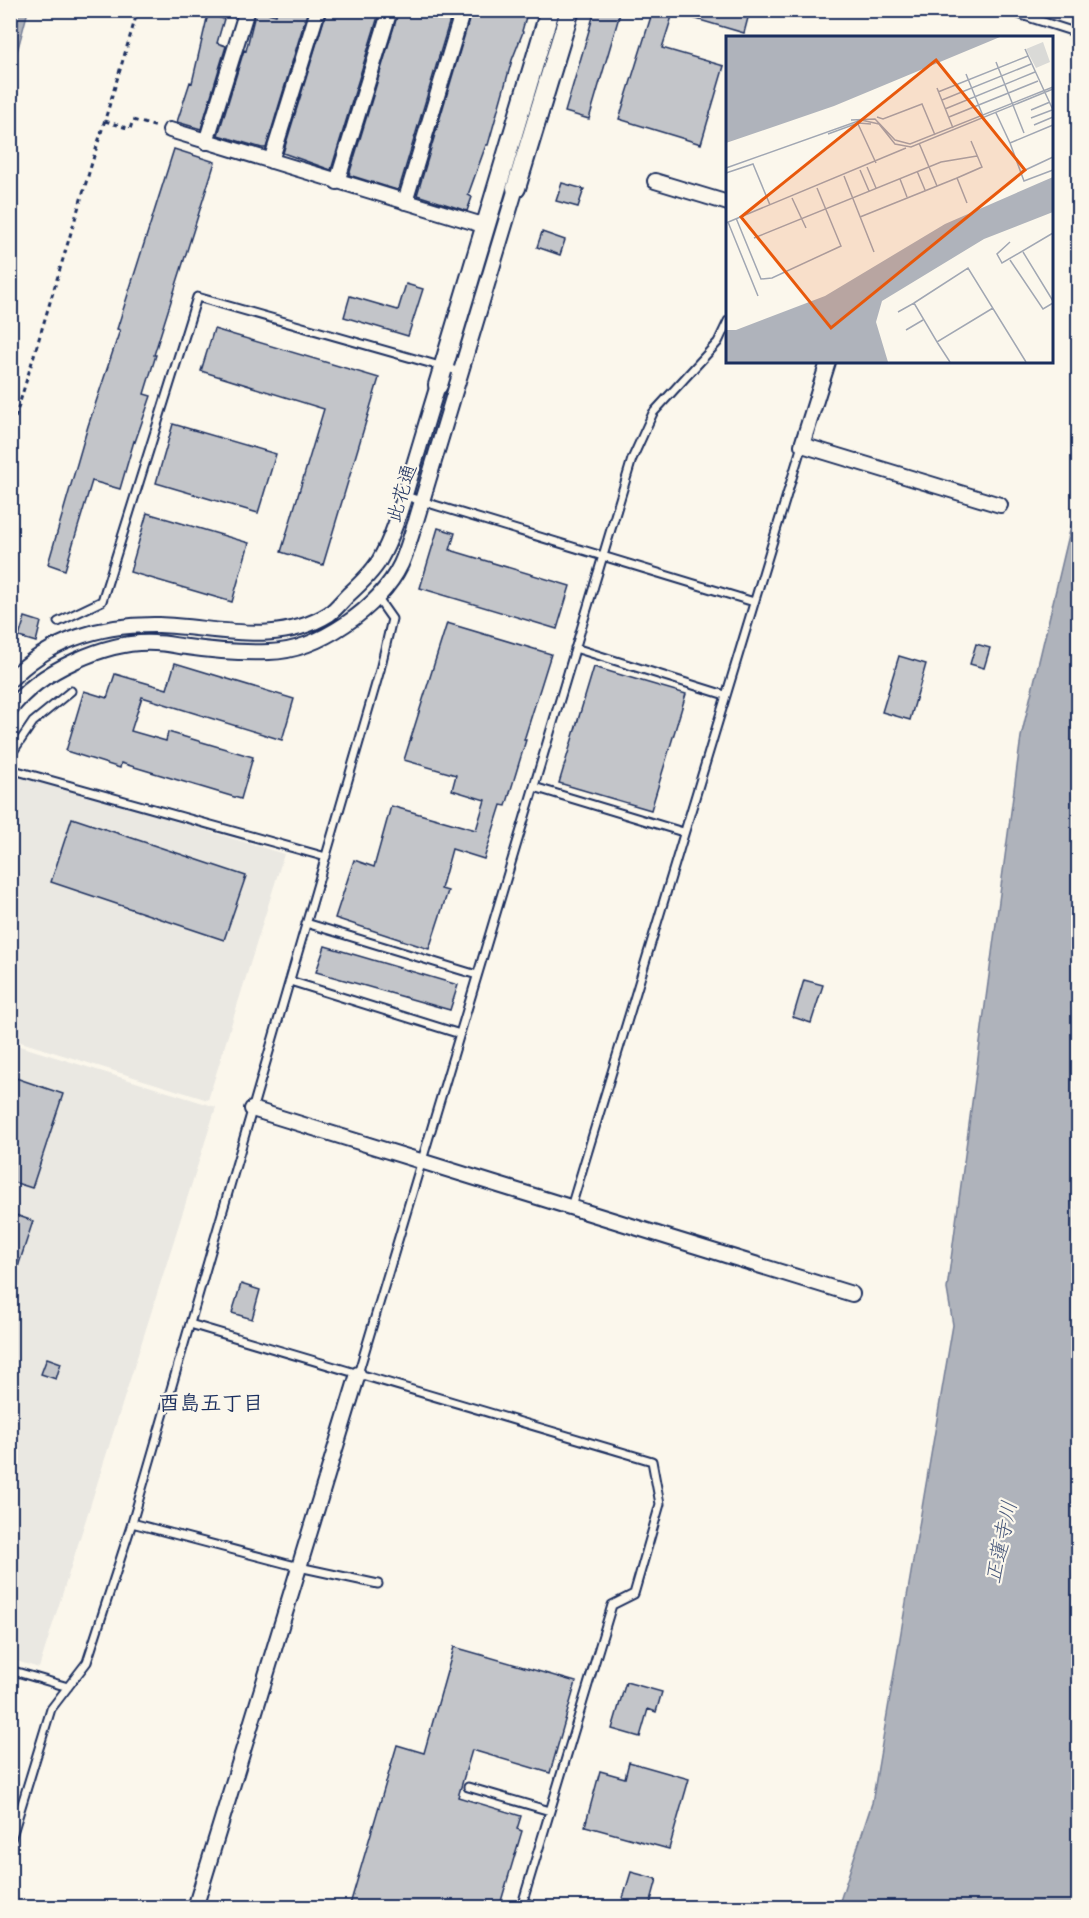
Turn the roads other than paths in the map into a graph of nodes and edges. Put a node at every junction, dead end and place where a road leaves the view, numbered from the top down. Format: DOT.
graph roads {
  1 [pos="247,10"];
  2 [pos="318,10"];
  3 [pos="390,10"];
  4 [pos="463,10"];
  5 [pos="550,10"];
  6 [pos="570,10"];
  7 [pos="1006,10"];
  8 [pos="1078,22"];
  9 [pos="1077,33"];
  10 [pos="170,130"];
  11 [pos="206,142"];
  12 [pos="271,161"];
  13 [pos="337,182"];
  14 [pos="655,182"];
  15 [pos="516,188"];
  16 [pos="405,202"];
  17 [pos="726,202"];
  18 [pos="486,226"];
  19 [pos="726,325"];
  20 [pos="828,363"];
  21 [pos="452,369"];
  22 [pos="438,385"];
  23 [pos="802,445"];
  24 [pos="405,496"];
  25 [pos="422,500"];
  26 [pos="1000,505"];
  27 [pos="603,556"];
  28 [pos="378,599"];
  29 [pos="754,602"];
  30 [pos="58,622"];
  31 [pos="575,648"];
  32 [pos="10,680"];
  33 [pos="71,691"];
  34 [pos="725,695"];
  35 [pos="10,710"];
  36 [pos="10,756"];
  37 [pos="10,769"];
  38 [pos="534,787"];
  39 [pos="683,832"];
  40 [pos="326,857"];
  41 [pos="306,923"];
  42 [pos="477,975"];
  43 [pos="290,981"];
  44 [pos="460,1034"];
  45 [pos="252,1109"];
  46 [pos="422,1161"];
  47 [pos="572,1207"];
  48 [pos="852,1294"];
  49 [pos="190,1324"];
  50 [pos="358,1374"];
  51 [pos="132,1524"];
  52 [pos="299,1567"];
  53 [pos="378,1584"];
  54 [pos="10,1670"];
  55 [pos="68,1687"];
  56 [pos="468,1787"];
  57 [pos="550,1811"];
  58 [pos="10,1843"];
  59 [pos="195,1908"];
  60 [pos="538,1908"];
  1 -- 11 [label="street"];
  2 -- 12 [label="street"];
  3 -- 13 [label="street"];
  4 -- 16 [label="street"];
  5 -- 18 [label="street, 此花通"];
  6 -- 15 [label="street, 此花通"];
  7 -- 9 [label="lane"];
  8 -- 9 [label="lane"];
  10 -- 11 [label="street"];
  11 -- 12 [label="street"];
  12 -- 13 [label="street"];
  13 -- 16 [label="street"];
  14 -- 17 [label="street"];
  15 -- 21 [label="street, 此花通"];
  16 -- 18 [label="street"];
  18 -- 21 [label="street, 此花通"];
  19 -- 27 [label="lane"];
  20 -- 23 [label="street"];
  21 -- 22 [label="street, 此花通"];
  21 -- 25 [label="street, 此花通"];
  21 -- 30 [label="lane"];
  22 -- 24 [label="street, 此花通"];
  23 -- 26 [label="street"];
  23 -- 29 [label="lane"];
  24 -- 25 [label="lane"];
  24 -- 32 [label="street, 此花通"];
  25 -- 27 [label="lane"];
  25 -- 28 [label="street, 此花通"];
  27 -- 29 [label="lane"];
  27 -- 31 [label="lane"];
  28 -- 35 [label="street, 此花通"];
  28 -- 40 [label="lane"];
  29 -- 34 [label="lane"];
  31 -- 34 [label="lane"];
  31 -- 38 [label="lane"];
  33 -- 36 [label="lane"];
  34 -- 39 [label="lane"];
  37 -- 40 [label="lane"];
  38 -- 39 [label="lane"];
  38 -- 42 [label="lane"];
  39 -- 47 [label="lane"];
  40 -- 41 [label="lane"];
  41 -- 42 [label="lane"];
  41 -- 43 [label="lane"];
  42 -- 44 [label="lane"];
  43 -- 44 [label="lane"];
  43 -- 45 [label="lane"];
  44 -- 46 [label="lane"];
  45 -- 46 [label="street"];
  45 -- 49 [label="lane"];
  46 -- 47 [label="street"];
  46 -- 50 [label="lane"];
  47 -- 48 [label="street"];
  49 -- 50 [label="lane"];
  49 -- 51 [label="lane"];
  50 -- 52 [label="street"];
  50 -- 57 [label="lane"];
  51 -- 52 [label="lane"];
  51 -- 55 [label="lane"];
  52 -- 53 [label="lane"];
  52 -- 59 [label="street"];
  54 -- 55 [label="lane"];
  55 -- 58 [label="lane"];
  56 -- 57 [label="lane"];
  57 -- 60 [label="lane"];
}
